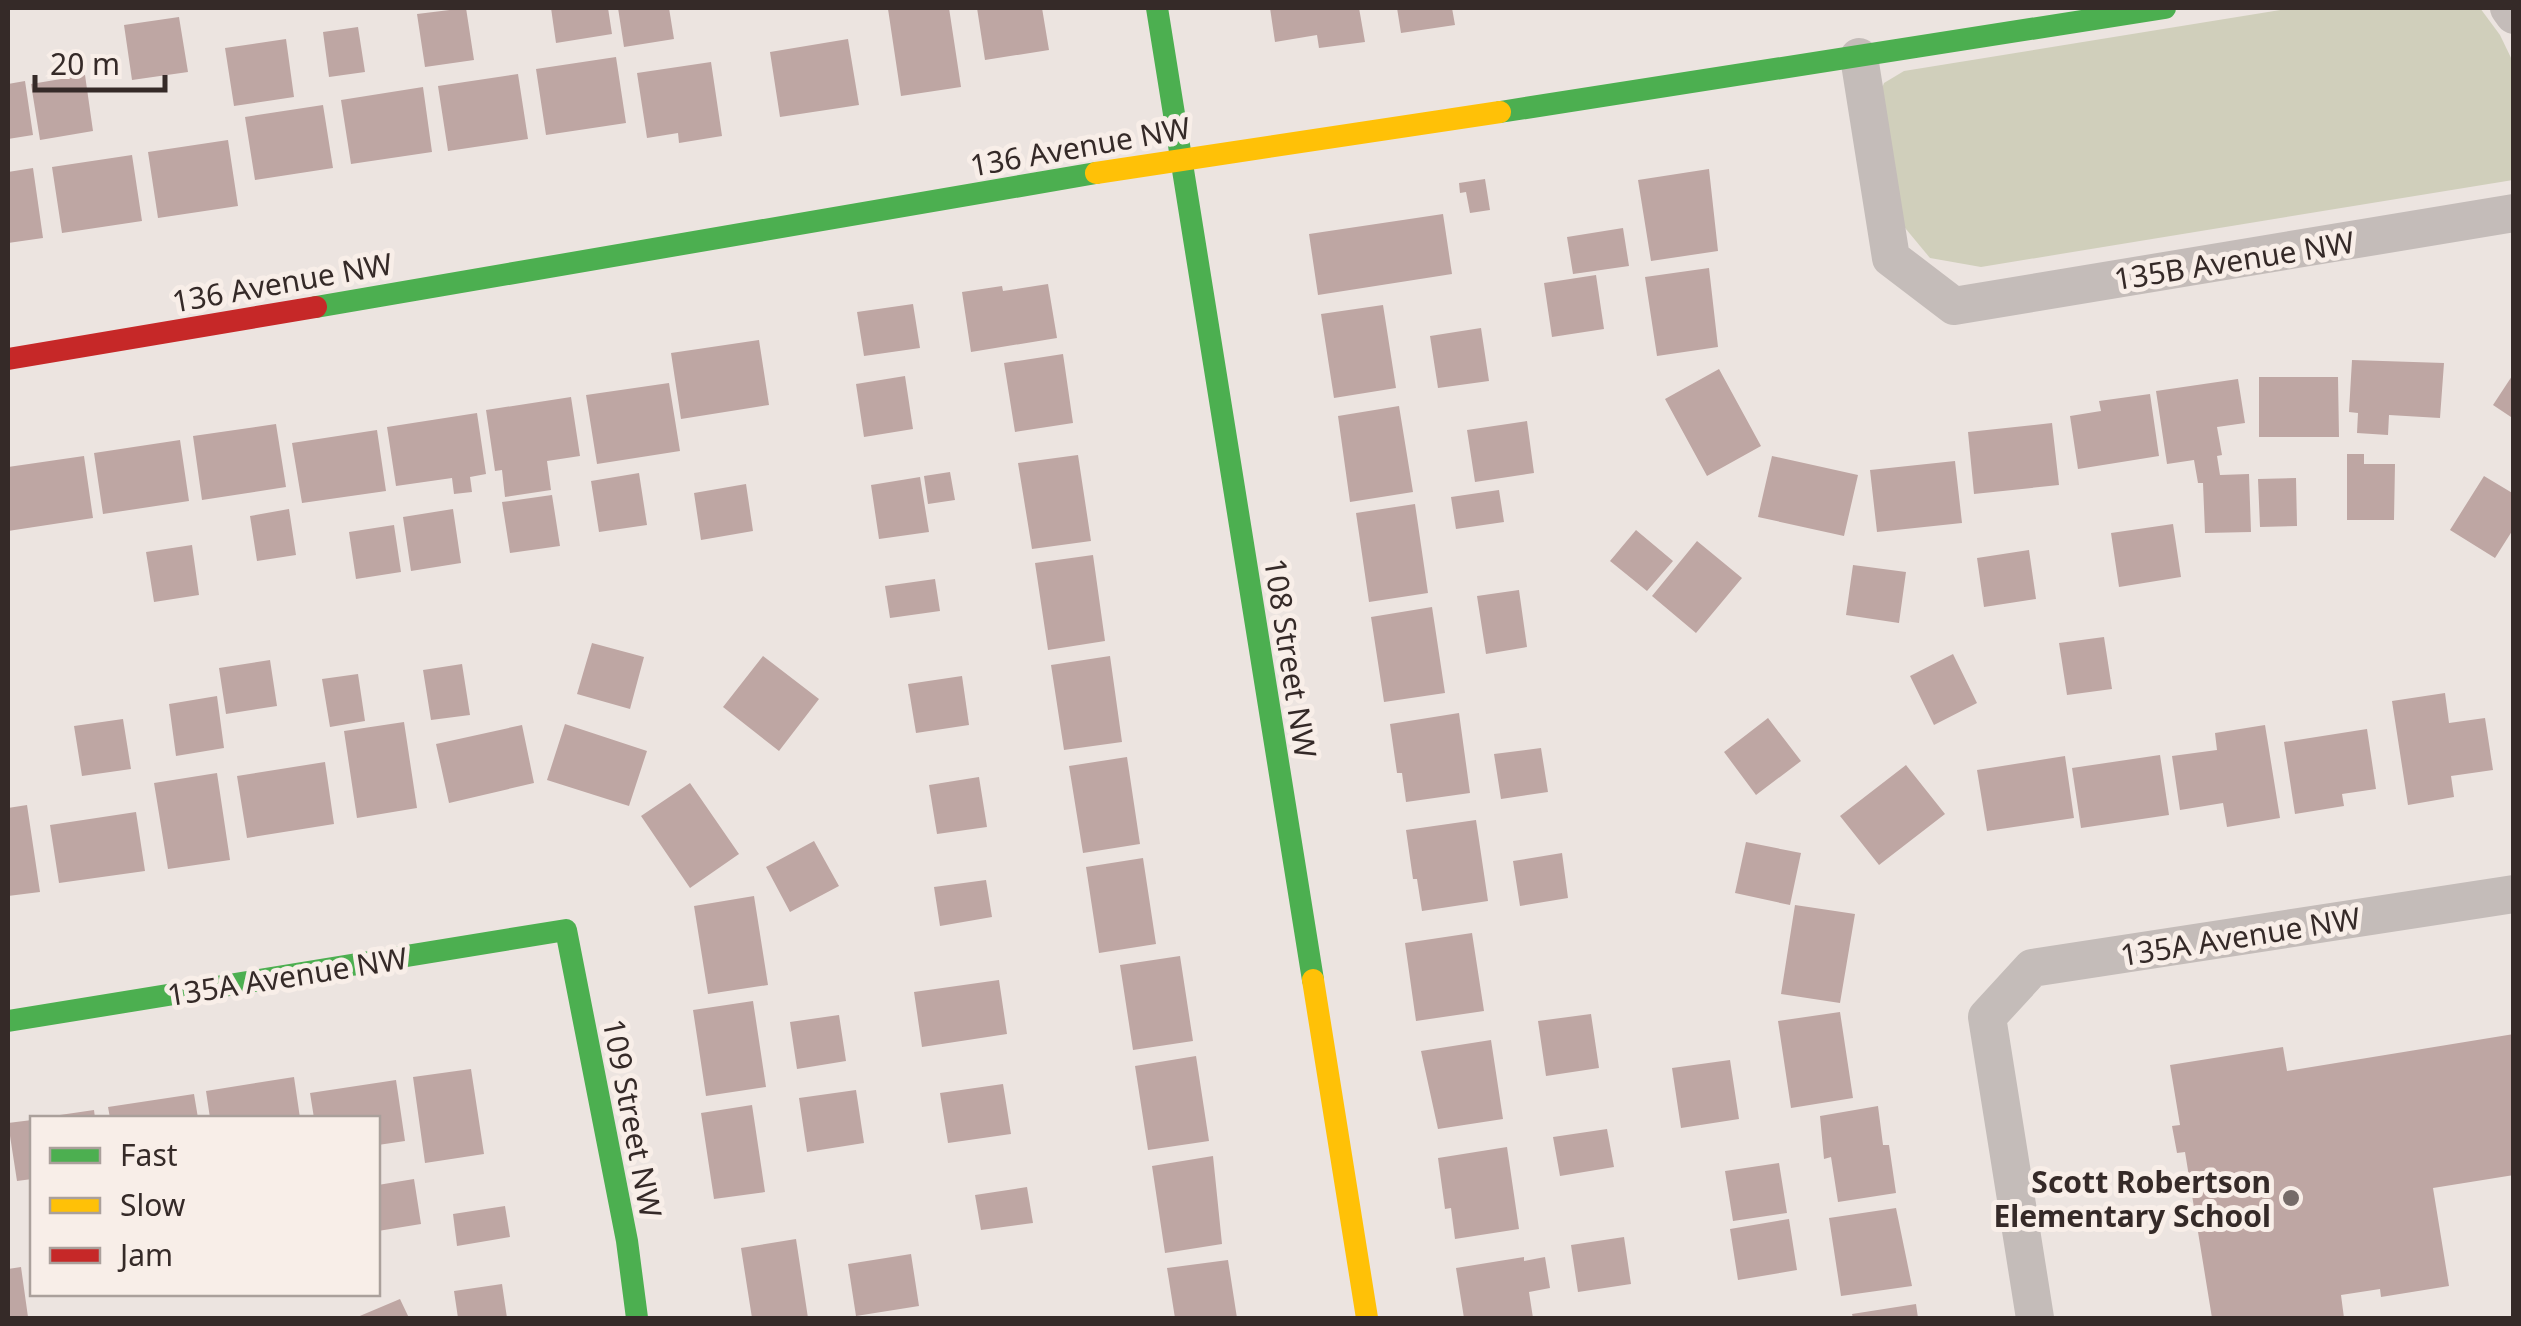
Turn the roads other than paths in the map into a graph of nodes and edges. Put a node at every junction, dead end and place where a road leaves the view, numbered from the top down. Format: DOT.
graph roads {
  1 [pos="1157,8"];
  2 [pos="2165,8"];
  3 [pos="2508,8"];
  4 [pos="2514,14"];
  5 [pos="1858,57"];
  6 [pos="1180,158"];
  7 [pos="2514,214"];
  8 [pos="8,359"];
  9 [pos="2514,894"];
  10 [pos="566,930"];
  11 [pos="8,1021"];
  12 [pos="637,1318"];
  13 [pos="1367,1318"];
  14 [pos="2035,1318"];
  1 -- 6 [label="street, 108 Street NW"];
  2 -- 5 [label="street, 136 Avenue NW"];
  3 -- 4 [label="street"];
  5 -- 6 [label="street, 136 Avenue NW"];
  5 -- 7 [label="street, 135B Avenue NW"];
  6 -- 8 [label="street, 136 Avenue NW"];
  6 -- 13 [label="street, 108 Street NW"];
  9 -- 14 [label="street, 135A Avenue NW"];
  10 -- 11 [label="street, 135A Avenue NW"];
  10 -- 12 [label="street, 109 Street NW"];
}
